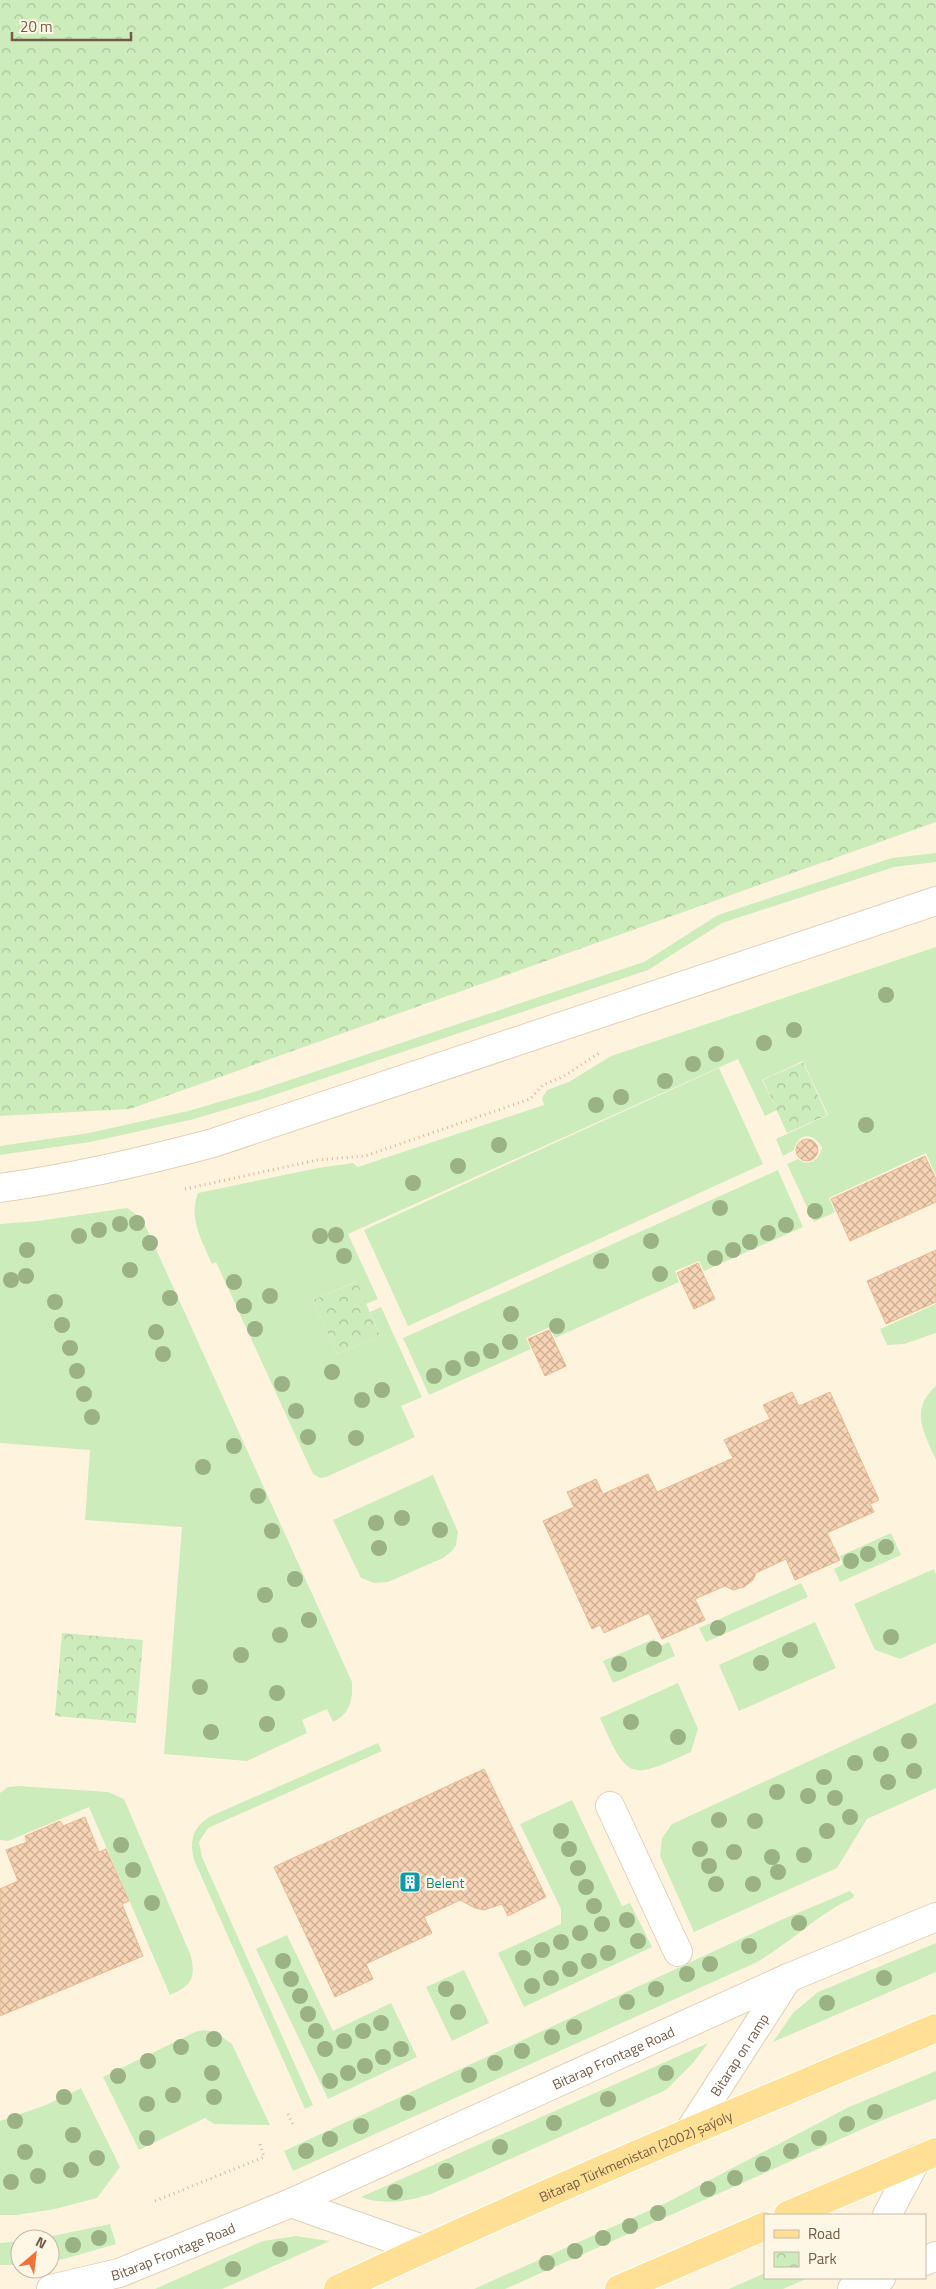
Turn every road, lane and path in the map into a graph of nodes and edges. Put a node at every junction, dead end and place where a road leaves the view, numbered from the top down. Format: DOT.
graph roads {
  1 [pos="936,901"];
  2 [pos="605,1050"];
  3 [pos="200,1186"];
  4 [pos="0,1188"];
  5 [pos="610,1806"];
  6 [pos="936,1917"];
  7 [pos="678,1952"];
  8 [pos="788,1978"];
  9 [pos="936,2028"];
  10 [pos="288,2114"];
  11 [pos="294,2127"];
  12 [pos="690,2130"];
  13 [pos="259,2142"];
  14 [pos="926,2156"];
  15 [pos="155,2201"];
  16 [pos="291,2203"];
  17 [pos="790,2214"];
  18 [pos="888,2214"];
  19 [pos="764,2226"];
  20 [pos="422,2249"];
  21 [pos="878,2279"];
  22 [pos="51,2289"];
  23 [pos="338,2289"];
  24 [pos="619,2289"];
  25 [pos="852,2289"];
  1 -- 4 [label="street"];
  2 -- 3 [label="path"];
  5 -- 7 [label="street"];
  6 -- 8 [label="street, Bitarap Frontage Road"];
  8 -- 12 [label="street, Bitarap on ramp"];
  8 -- 16 [label="street, Bitarap Frontage Road"];
  9 -- 12 [label="main road, Bitarap Türkmenistan (2002) şaýoly"];
  10 -- 11 [label="path"];
  12 -- 20 [label="main road, Bitarap Türkmenistan (2002) şaýoly"];
  13 -- 15 [label="path"];
  14 -- 17 [label="main road"];
  14 -- 18 [label="street"];
  16 -- 20 [label="street"];
  16 -- 22 [label="street, Bitarap Frontage Road"];
  19 -- 24 [label="main road"];
  20 -- 23 [label="main road, Bitarap Türkmenistan (2002) şaýoly"];
  21 -- 25 [label="street"];
}
